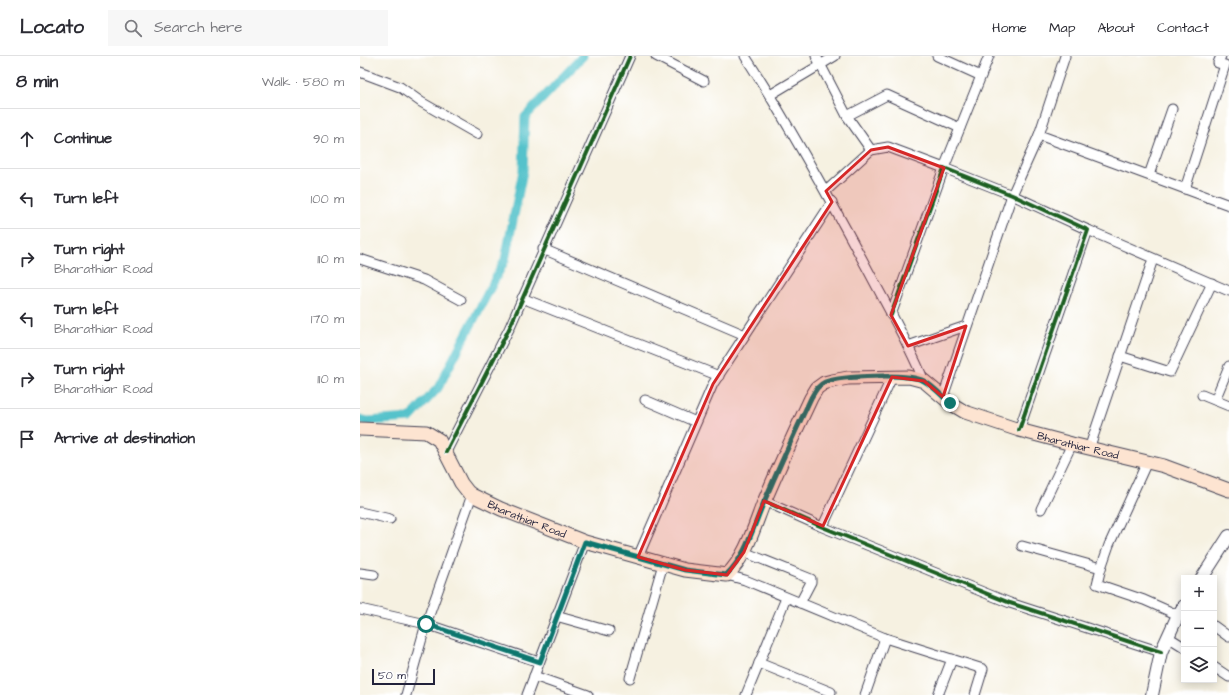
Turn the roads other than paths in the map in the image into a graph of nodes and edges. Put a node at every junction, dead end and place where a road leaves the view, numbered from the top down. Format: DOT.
graph roads {
  1 [pos="630,56"];
  2 [pos="656,56"];
  3 [pos="745,56"];
  4 [pos="835,56"];
  5 [pos="937,56"];
  6 [pos="989,56"];
  7 [pos="1065,56"];
  8 [pos="1221,56"];
  9 [pos="818,60"];
  10 [pos="1227,65"];
  11 [pos="360,72"];
  12 [pos="981,76"];
  13 [pos="704,81"];
  14 [pos="770,95"];
  15 [pos="1172,109"];
  16 [pos="848,116"];
  17 [pos="960,128"];
  18 [pos="477,134"];
  19 [pos="1039,135"];
  20 [pos="871,150"];
  21 [pos="944,168"];
  22 [pos="1148,175"];
  23 [pos="1185,189"];
  24 [pos="826,191"];
  25 [pos="1012,195"];
  26 [pos="832,202"];
  27 [pos="1229,205"];
  28 [pos="1088,230"];
  29 [pos="544,249"];
  30 [pos="1153,258"];
  31 [pos="360,259"];
  32 [pos="1212,283"];
  33 [pos="1229,291"];
  34 [pos="522,298"];
  35 [pos="461,300"];
  36 [pos="891,315"];
  37 [pos="966,326"];
  38 [pos="745,335"];
  39 [pos="908,346"];
  40 [pos="1120,356"];
  41 [pos="1229,366"];
  42 [pos="719,376"];
  43 [pos="892,377"];
  44 [pos="924,381"];
  45 [pos="1202,394"];
  46 [pos="943,397"];
  47 [pos="645,400"];
  48 [pos="1215,400"];
  49 [pos="1229,406"];
  50 [pos="696,422"];
  51 [pos="360,429"];
  52 [pos="1019,430"];
  53 [pos="1072,444"];
  54 [pos="1089,449"];
  55 [pos="446,452"];
  56 [pos="1147,462"];
  57 [pos="1229,490"];
  58 [pos="472,496"];
  59 [pos="764,501"];
  60 [pos="1041,509"];
  61 [pos="360,512"];
  62 [pos="390,519"];
  63 [pos="823,526"];
  64 [pos="1229,536"];
  65 [pos="585,542"];
  66 [pos="1022,546"];
  67 [pos="744,552"];
  68 [pos="638,557"];
  69 [pos="663,564"];
  70 [pos="1101,568"];
  71 [pos="360,572"];
  72 [pos="374,575"];
  73 [pos="726,575"];
  74 [pos="1204,575"];
  75 [pos="786,598"];
  76 [pos="800,603"];
  77 [pos="360,609"];
  78 [pos="1181,610"];
  79 [pos="556,616"];
  80 [pos="426,624"];
  81 [pos="1217,628"];
  82 [pos="609,631"];
  83 [pos="1168,637"];
  84 [pos="1229,637"];
  85 [pos="885,638"];
  86 [pos="1181,645"];
  87 [pos="1161,652"];
  88 [pos="952,659"];
  89 [pos="540,662"];
  90 [pos="759,663"];
  91 [pos="1217,669"];
  92 [pos="534,676"];
  93 [pos="1229,677"];
  94 [pos="630,678"];
  95 [pos="831,692"];
  96 [pos="406,695"];
  97 [pos="527,695"];
  98 [pos="588,695"];
  99 [pos="746,695"];
  100 [pos="865,695"];
  101 [pos="938,695"];
  102 [pos="974,695"];
  103 [pos="1152,695"];
  1 -- 29 [label="street"];
  2 -- 13 [label="street"];
  3 -- 14 [label="street"];
  4 -- 9 [label="street"];
  5 -- 12 [label="street"];
  6 -- 12 [label="street"];
  7 -- 19 [label="street"];
  8 -- 10 [label="street"];
  9 -- 14 [label="street"];
  9 -- 16 [label="street"];
  10 -- 23 [label="street"];
  11 -- 18 [label="street"];
  12 -- 17 [label="street"];
  14 -- 24 [label="street"];
  15 -- 22 [label="street"];
  16 -- 17 [label="street"];
  16 -- 20 [label="street"];
  17 -- 21 [label="street"];
  19 -- 22 [label="street"];
  19 -- 25 [label="street"];
  20 -- 21 [label="street"];
  20 -- 24 [label="street"];
  21 -- 25 [label="street"];
  21 -- 36 [label="street"];
  22 -- 23 [label="street"];
  23 -- 27 [label="street"];
  24 -- 26 [label="street"];
  25 -- 28 [label="street"];
  25 -- 37 [label="street"];
  26 -- 36 [label="street"];
  26 -- 38 [label="street"];
  28 -- 30 [label="street"];
  28 -- 52 [label="street"];
  29 -- 34 [label="street"];
  29 -- 38 [label="street"];
  30 -- 32 [label="street"];
  30 -- 40 [label="street"];
  31 -- 35 [label="street"];
  32 -- 33 [label="street"];
  32 -- 40 [label="street"];
  34 -- 42 [label="street"];
  34 -- 55 [label="street"];
  36 -- 39 [label="street"];
  37 -- 39 [label="street"];
  37 -- 46 [label="street"];
  38 -- 42 [label="street"];
  39 -- 44 [label="street"];
  40 -- 54 [label="street"];
  41 -- 48 [label="street"];
  42 -- 50 [label="street"];
  43 -- 44 [label="main road, Bharathiar Road"];
  43 -- 59 [label="main road, Bharathiar Road"];
  43 -- 63 [label="street"];
  44 -- 46 [label="main road, Bharathiar Road"];
  45 -- 48 [label="street"];
  46 -- 52 [label="main road, Bharathiar Road"];
  47 -- 50 [label="street"];
  48 -- 49 [label="street"];
  50 -- 68 [label="street"];
  51 -- 55 [label="main road, Bharathiar Road"];
  52 -- 53 [label="main road, Bharathiar Road"];
  53 -- 54 [label="main road, Bharathiar Road"];
  53 -- 60 [label="street"];
  54 -- 56 [label="main road, Bharathiar Road"];
  55 -- 58 [label="main road, Bharathiar Road"];
  56 -- 57 [label="main road, Bharathiar Road"];
  56 -- 70 [label="street"];
  58 -- 65 [label="main road, Bharathiar Road"];
  58 -- 80 [label="street"];
  59 -- 63 [label="street"];
  59 -- 67 [label="main road, Bharathiar Road"];
  61 -- 62 [label="street"];
  63 -- 87 [label="street"];
  64 -- 74 [label="street"];
  65 -- 68 [label="main road, Bharathiar Road"];
  65 -- 79 [label="street"];
  66 -- 70 [label="street"];
  67 -- 73 [label="main road, Bharathiar Road"];
  67 -- 76 [label="street"];
  68 -- 69 [label="main road, Bharathiar Road"];
  69 -- 73 [label="main road, Bharathiar Road"];
  69 -- 94 [label="street"];
  70 -- 78 [label="street"];
  71 -- 72 [label="street"];
  73 -- 75 [label="street"];
  75 -- 76 [label="street"];
  75 -- 90 [label="street"];
  76 -- 85 [label="street"];
  77 -- 80 [label="street"];
  78 -- 83 [label="street"];
  79 -- 82 [label="street"];
  79 -- 89 [label="street"];
  80 -- 89 [label="street"];
  80 -- 96 [label="street"];
  81 -- 84 [label="street"];
  83 -- 86 [label="street"];
  83 -- 87 [label="street"];
  85 -- 88 [label="street"];
  85 -- 100 [label="street"];
  87 -- 103 [label="street"];
  88 -- 101 [label="street"];
  88 -- 102 [label="street"];
  89 -- 92 [label="street"];
  90 -- 95 [label="street"];
  90 -- 99 [label="street"];
  91 -- 93 [label="street"];
  92 -- 97 [label="street"];
  92 -- 98 [label="street"];
}
